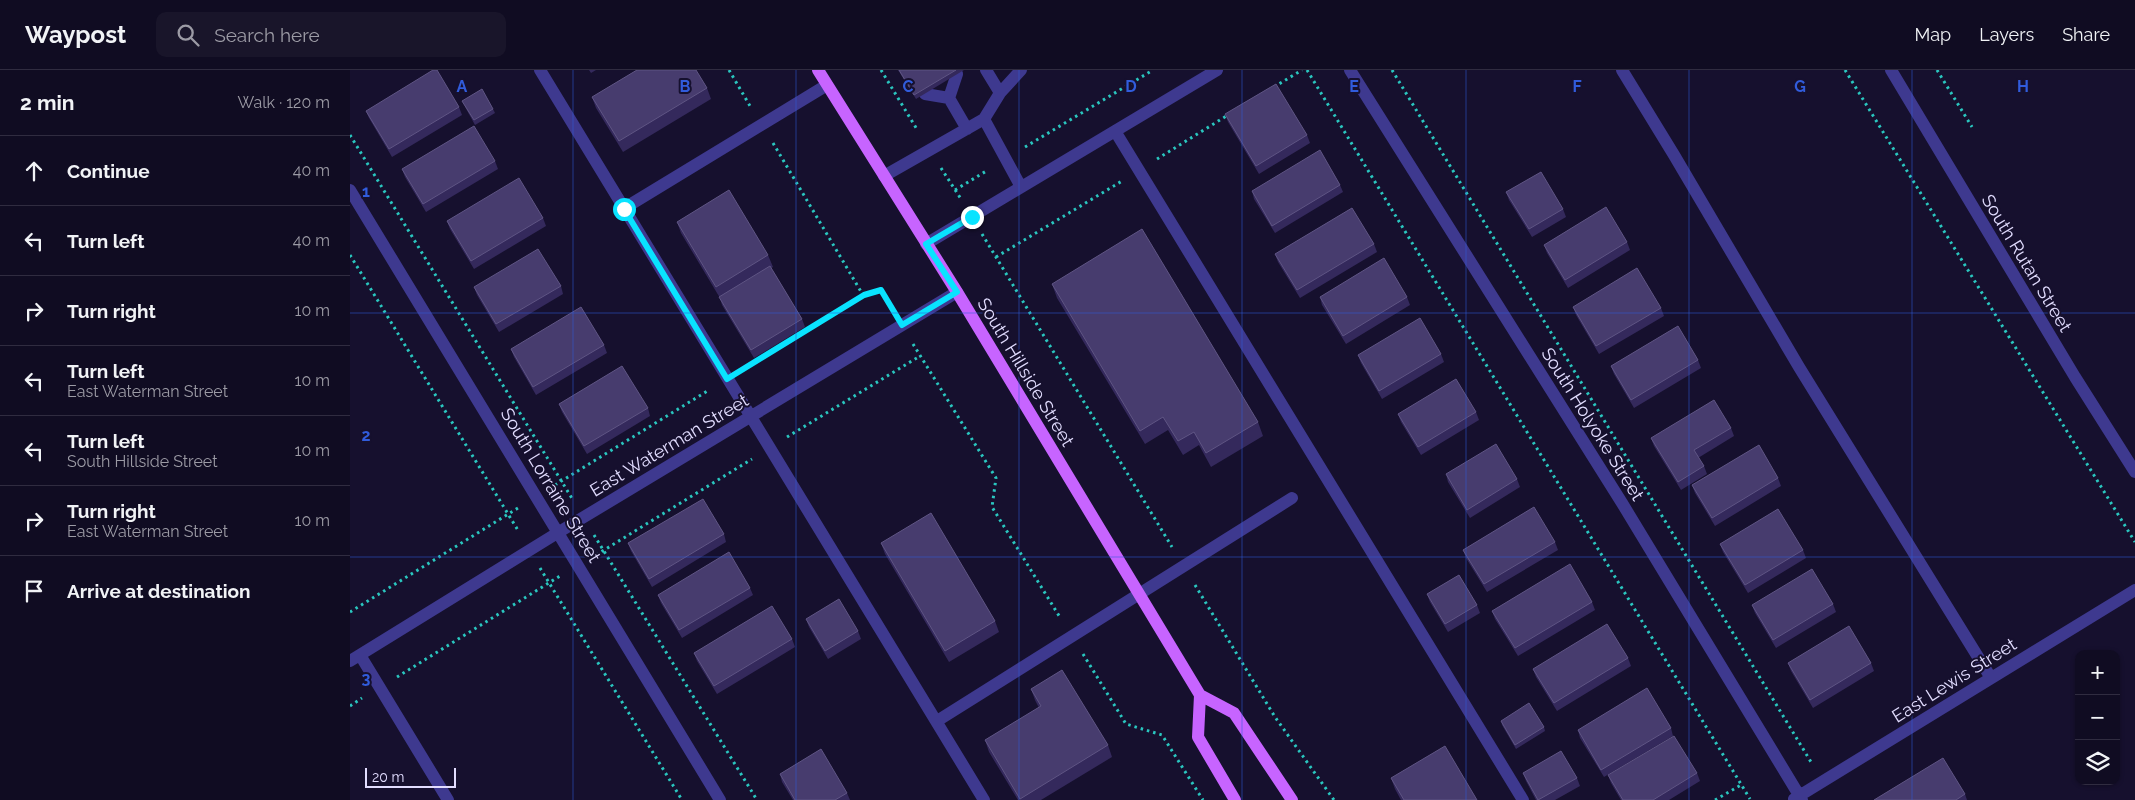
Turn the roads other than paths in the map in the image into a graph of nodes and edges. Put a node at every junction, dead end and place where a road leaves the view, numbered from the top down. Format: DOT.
graph roads {
  1 [pos="540,70"];
  2 [pos="818,70"];
  3 [pos="986,70"];
  4 [pos="1021,70"];
  5 [pos="1217,70"];
  6 [pos="1350,70"];
  7 [pos="1622,70"];
  8 [pos="1891,70"];
  9 [pos="957,74"];
  10 [pos="828,86"];
  11 [pos="1000,93"];
  12 [pos="925,94"];
  13 [pos="949,98"];
  14 [pos="984,119"];
  15 [pos="967,129"];
  16 [pos="1115,131"];
  17 [pos="884,176"];
  18 [pos="1021,187"];
  19 [pos="350,190"];
  20 [pos="624,209"];
  21 [pos="926,244"];
  22 [pos="957,292"];
  23 [pos="750,418"];
  24 [pos="2135,472"];
  25 [pos="1292,498"];
  26 [pos="559,532"];
  27 [pos="2135,590"];
  28 [pos="1139,593"];
  29 [pos="355,658"];
  30 [pos="1992,678"];
  31 [pos="1200,695"];
  32 [pos="937,721"];
  33 [pos="1798,799"];
  34 [pos="448,800"];
  35 [pos="720,800"];
  36 [pos="984,800"];
  37 [pos="1235,800"];
  38 [pos="1292,800"];
  39 [pos="1523,800"];
  1 -- 20 [label="street"];
  2 -- 10 [label="main road, South Hillside Street"];
  3 -- 11 [label="street"];
  4 -- 11 [label="street"];
  5 -- 16 [label="street"];
  6 -- 33 [label="street, South Holyoke Street"];
  7 -- 30 [label="street"];
  8 -- 24 [label="street, South Rutan Street"];
  9 -- 13 [label="street"];
  10 -- 17 [label="main road, South Hillside Street"];
  10 -- 20 [label="street"];
  11 -- 14 [label="street"];
  12 -- 13 [label="street"];
  13 -- 15 [label="street"];
  14 -- 15 [label="street"];
  14 -- 18 [label="street"];
  15 -- 17 [label="street"];
  16 -- 18 [label="street"];
  16 -- 39 [label="street"];
  17 -- 21 [label="main road, South Hillside Street"];
  18 -- 21 [label="street"];
  19 -- 26 [label="street, South Lorraine Street"];
  20 -- 23 [label="street"];
  21 -- 22 [label="main road, South Hillside Street"];
  22 -- 23 [label="street, East Waterman Street"];
  22 -- 28 [label="main road, South Hillside Street"];
  23 -- 26 [label="street, East Waterman Street"];
  23 -- 32 [label="street"];
  25 -- 28 [label="street"];
  26 -- 29 [label="street, East Waterman Street"];
  26 -- 35 [label="street, South Lorraine Street"];
  27 -- 30 [label="street, East Lewis Street"];
  28 -- 31 [label="main road, South Hillside Street"];
  28 -- 32 [label="street"];
  29 -- 34 [label="street"];
  30 -- 33 [label="street, East Lewis Street"];
  31 -- 37 [label="main road"];
  31 -- 38 [label="main road"];
  32 -- 36 [label="street"];
}
